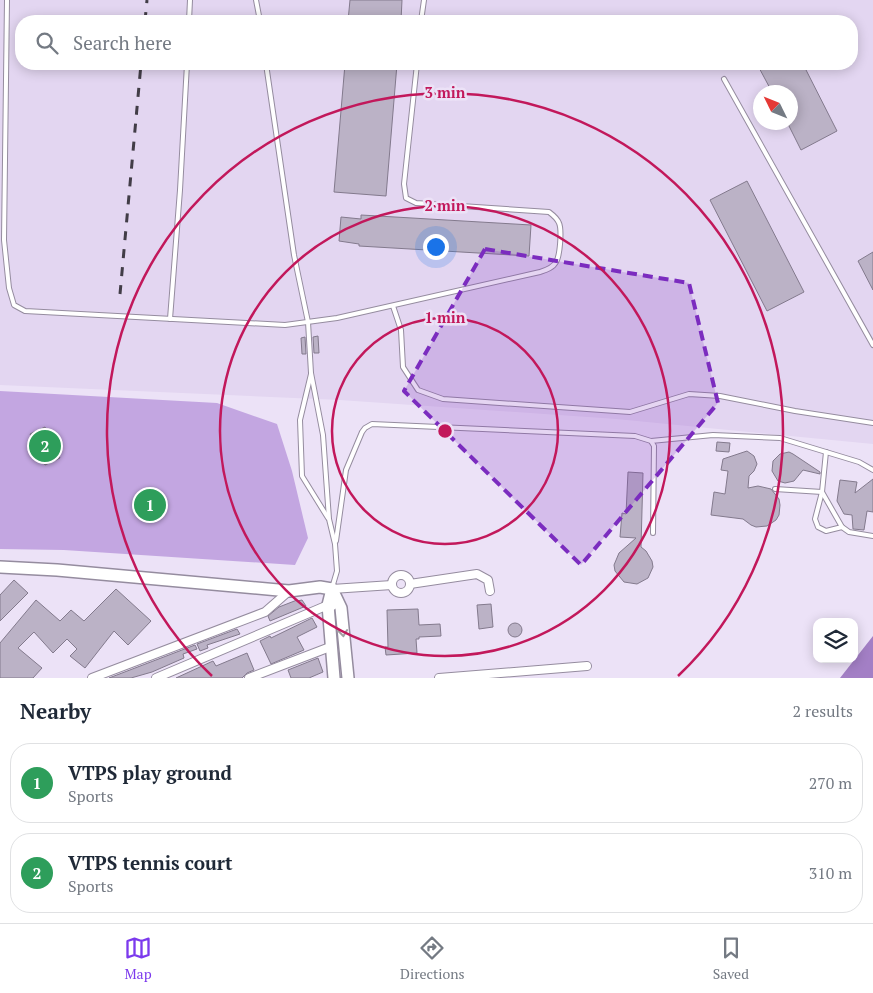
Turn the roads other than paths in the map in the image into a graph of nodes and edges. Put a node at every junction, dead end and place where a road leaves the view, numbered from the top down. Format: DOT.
graph roads {
  1 [pos="7,0"];
  2 [pos="190,0"];
  3 [pos="256,0"];
  4 [pos="424,0"];
  5 [pos="189,15"];
  6 [pos="259,15"];
  7 [pos="423,15"];
  8 [pos="187,70"];
  9 [pos="267,70"];
  10 [pos="416,70"];
  11 [pos="724,79"];
  12 [pos="393,306"];
  13 [pos="170,318"];
  14 [pos="308,322"];
  15 [pos="873,345"];
  16 [pos="311,373"];
  17 [pos="873,423"];
  18 [pos="650,441"];
  19 [pos="826,452"];
  20 [pos="873,470"];
  21 [pos="775,489"];
  22 [pos="822,492"];
  23 [pos="329,520"];
  24 [pos="842,527"];
  25 [pos="653,532"];
  26 [pos="873,536"];
  27 [pos="335,544"];
  28 [pos="0,567"];
  29 [pos="410,584"];
  30 [pos="392,585"];
  31 [pos="332,589"];
  32 [pos="289,591"];
  33 [pos="490,591"];
  34 [pos="328,605"];
  35 [pos="341,608"];
  36 [pos="330,647"];
  37 [pos="587,666"];
  38 [pos="532,674"];
  39 [pos="452,677"];
  40 [pos="92,678"];
  41 [pos="156,678"];
  42 [pos="249,678"];
  43 [pos="334,678"];
  44 [pos="348,678"];
  45 [pos="439,678"];
  1 -- 13 [label="lane"];
  2 -- 5 [label="lane"];
  3 -- 6 [label="lane"];
  4 -- 7 [label="lane"];
  8 -- 13 [label="lane"];
  9 -- 14 [label="lane"];
  10 -- 12 [label="lane"];
  11 -- 15 [label="lane"];
  12 -- 14 [label="lane"];
  12 -- 17 [label="lane"];
  13 -- 14 [label="lane"];
  14 -- 16 [label="lane"];
  16 -- 23 [label="lane"];
  16 -- 23 [label="lane"];
  18 -- 19 [label="lane"];
  18 -- 25 [label="lane"];
  18 -- 27 [label="lane"];
  19 -- 20 [label="lane"];
  19 -- 22 [label="lane"];
  21 -- 22 [label="lane"];
  22 -- 24 [label="lane"];
  22 -- 24 [label="lane"];
  23 -- 27 [label="lane"];
  24 -- 26 [label="lane"];
  27 -- 31 [label="lane"];
  28 -- 32 [label="street"];
  29 -- 30 [label="street"];
  29 -- 30 [label="street"];
  29 -- 33 [label="street"];
  30 -- 31 [label="street"];
  31 -- 32 [label="street"];
  31 -- 34 [label="street"];
  31 -- 35 [label="street"];
  32 -- 40 [label="street"];
  34 -- 35 [label="street"];
  34 -- 36 [label="street"];
  34 -- 41 [label="street"];
  35 -- 44 [label="street, one-way"];
  36 -- 42 [label="street"];
  36 -- 43 [label="street"];
  37 -- 38 [label="street"];
  38 -- 39 [label="street"];
  39 -- 45 [label="street"];
}
